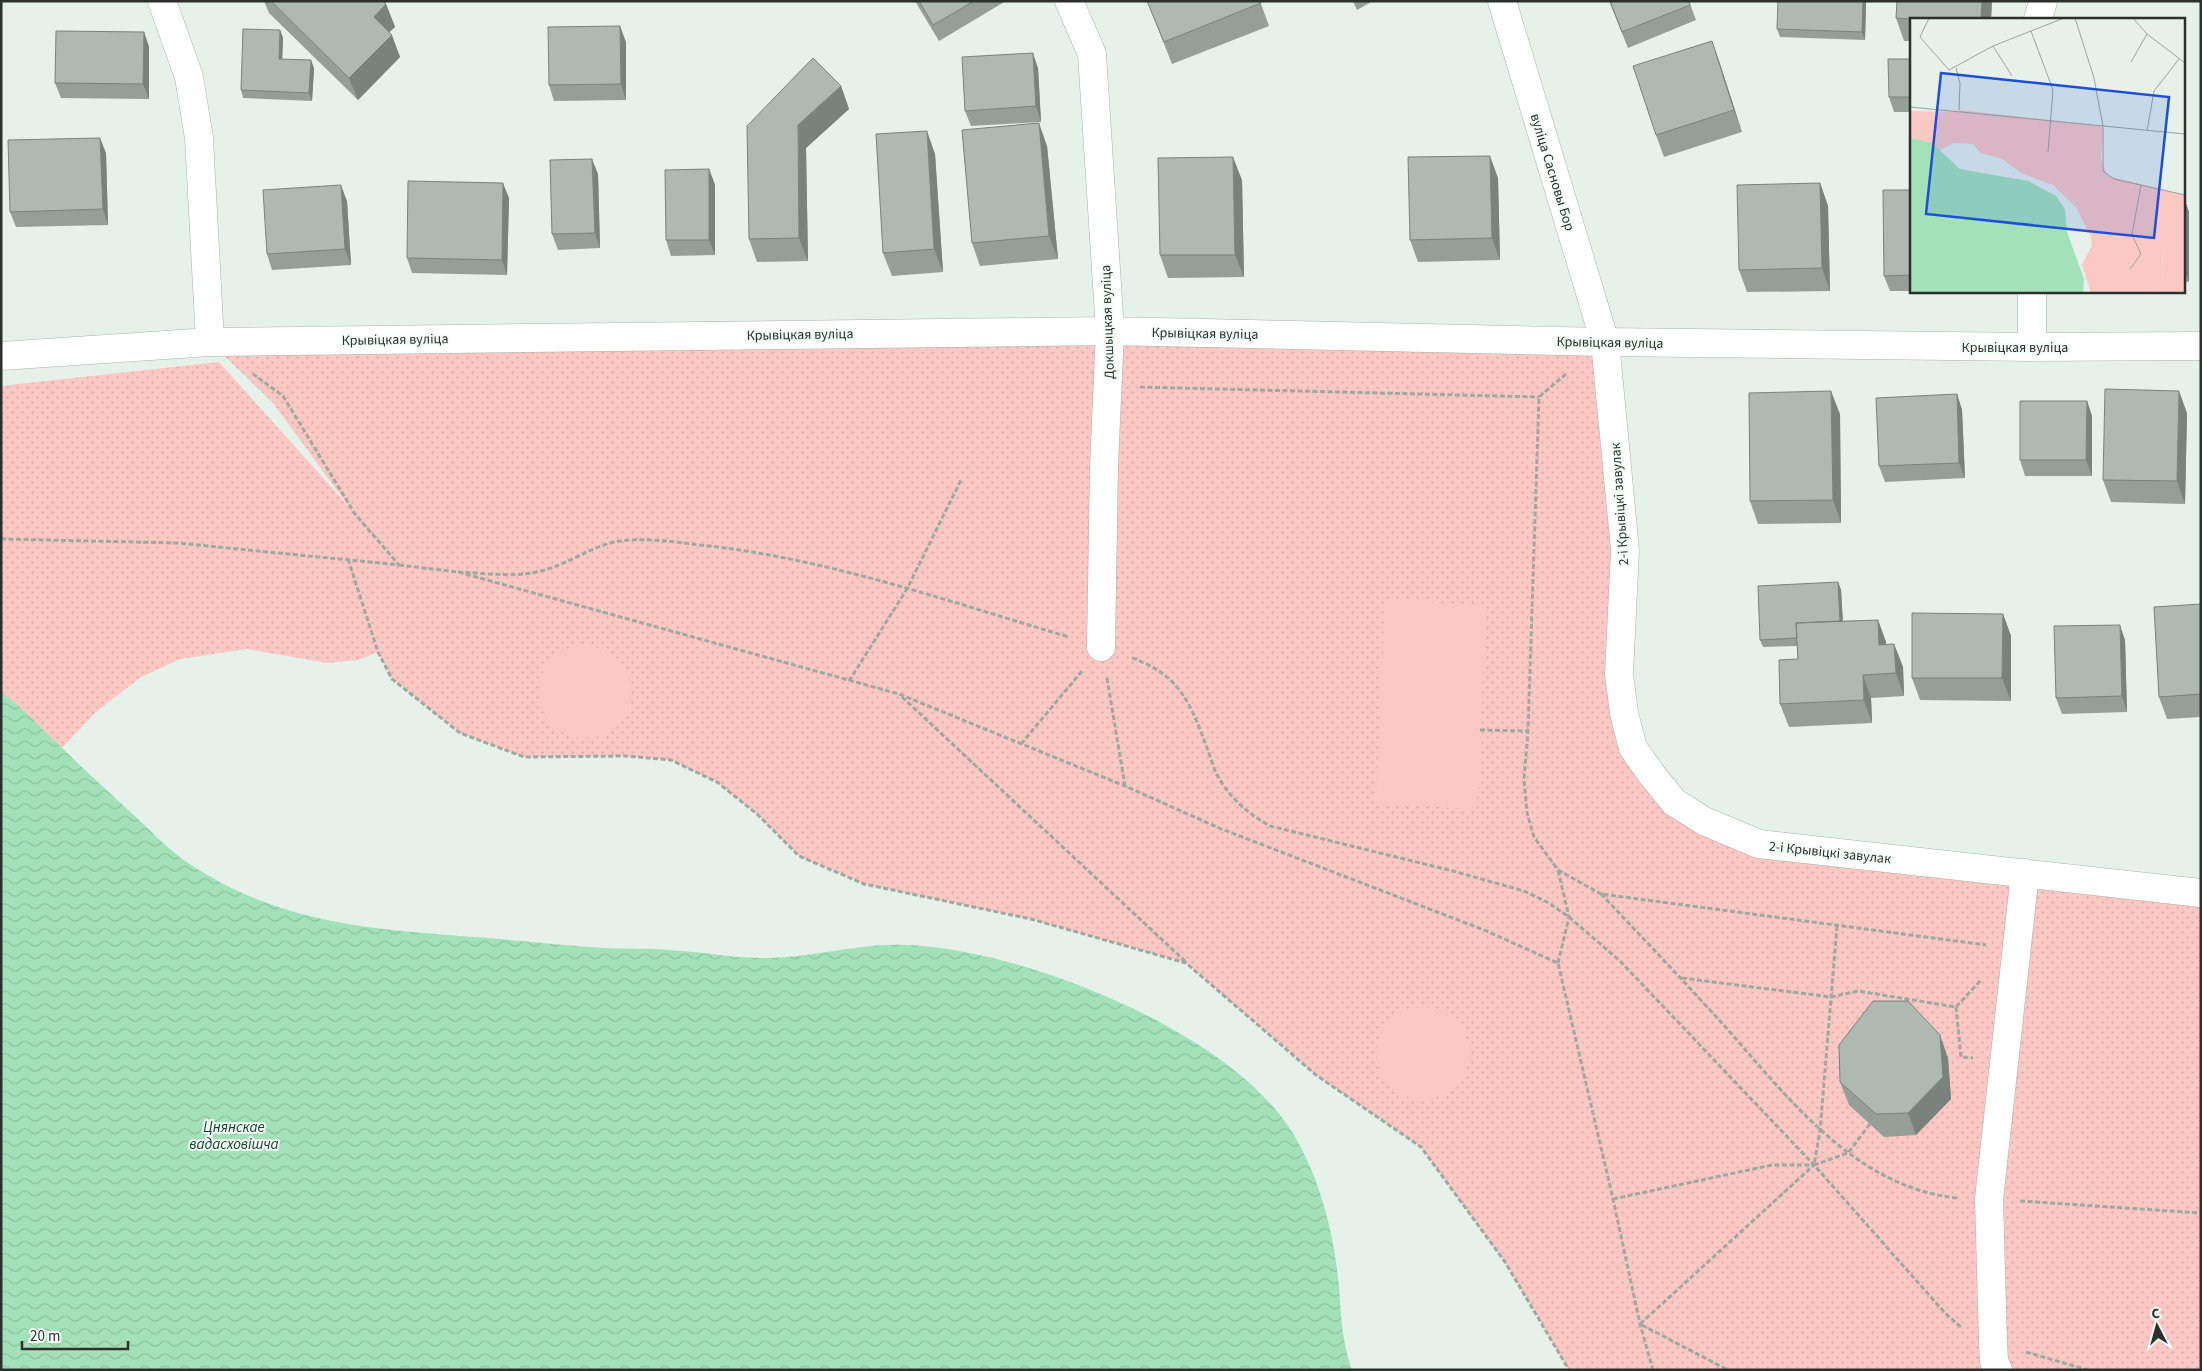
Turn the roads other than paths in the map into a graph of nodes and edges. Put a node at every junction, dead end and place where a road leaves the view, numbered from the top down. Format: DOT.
graph roads {
  1 [pos="162,1"];
  2 [pos="1069,1"];
  3 [pos="1502,1"];
  4 [pos="2043,1"];
  5 [pos="2038,18"];
  6 [pos="2032,292"];
  7 [pos="1110,331"];
  8 [pos="210,342"];
  9 [pos="1605,342"];
  10 [pos="2201,346"];
  11 [pos="2032,347"];
  12 [pos="1,356"];
  13 [pos="1102,647"];
  14 [pos="2025,873"];
  15 [pos="2201,893"];
  16 [pos="1998,1370"];
  1 -- 8 [label="street"];
  2 -- 7 [label="street, Докшыцкая вуліца"];
  3 -- 9 [label="street, вуліца Сасновы Бор"];
  4 -- 5 [label="street"];
  6 -- 11 [label="street"];
  7 -- 8 [label="street, Крывіцкая вуліца"];
  7 -- 9 [label="street, Крывіцкая вуліца"];
  7 -- 13 [label="street, Докшыцкая вуліца"];
  8 -- 12 [label="street, Крывіцкая вуліца"];
  9 -- 11 [label="street, Крывіцкая вуліца"];
  9 -- 14 [label="street, 2-і Крывіцкі завулак"];
  10 -- 11 [label="street, Крывіцкая вуліца"];
  14 -- 15 [label="street, 2-і Крывіцкі завулак"];
  14 -- 16 [label="street"];
}
